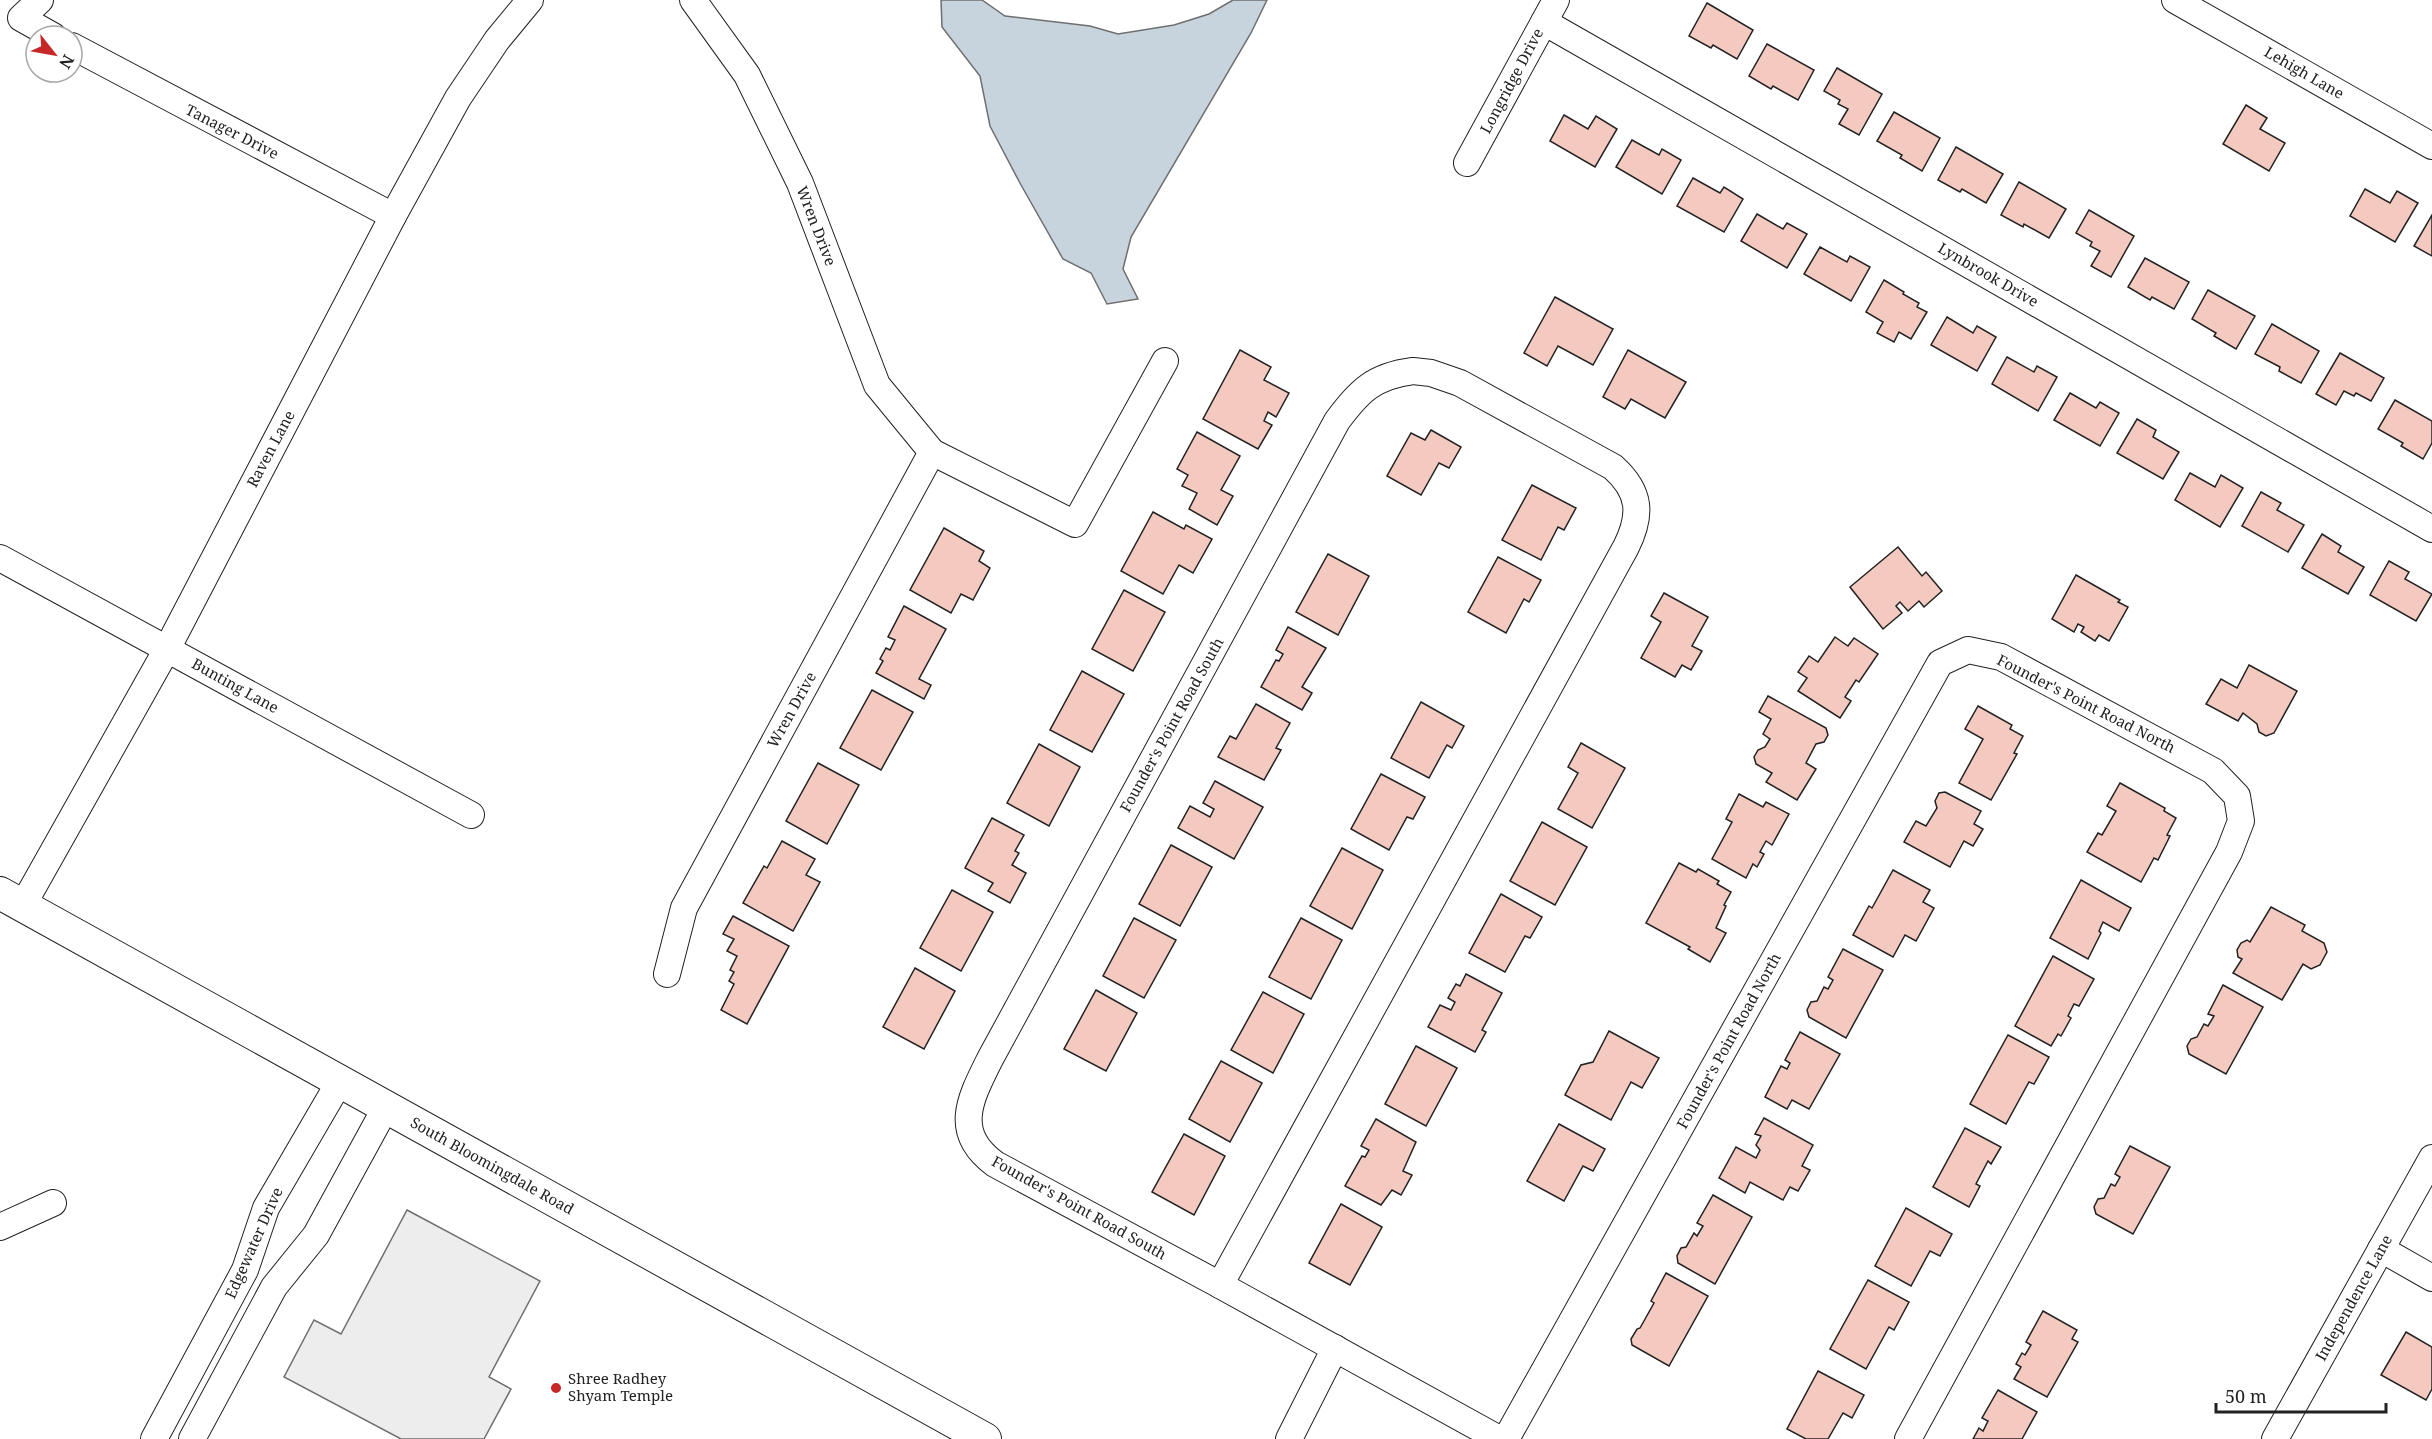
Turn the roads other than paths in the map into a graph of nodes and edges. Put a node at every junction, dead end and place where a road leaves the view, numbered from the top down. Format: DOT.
graph roads {
  1 [pos="40,0"];
  2 [pos="530,0"];
  3 [pos="693,0"];
  4 [pos="2175,0"];
  5 [pos="1550,11"];
  6 [pos="32,24"];
  7 [pos="84,52"];
  8 [pos="2432,146"];
  9 [pos="1467,163"];
  10 [pos="393,216"];
  11 [pos="1165,361"];
  12 [pos="932,452"];
  13 [pos="2432,529"];
  14 [pos="0,558"];
  15 [pos="167,649"];
  16 [pos="471,815"];
  17 [pos="12,899"];
  18 [pos="667,974"];
  19 [pos="340,1081"];
  20 [pos="386,1107"];
  21 [pos="2432,1158"];
  22 [pos="53,1203"];
  23 [pos="0,1227"];
  24 [pos="2381,1249"];
  25 [pos="2432,1278"];
  26 [pos="1220,1285"];
  27 [pos="1335,1348"];
  28 [pos="154,1439"];
  29 [pos="192,1439"];
  30 [pos="985,1439"];
  31 [pos="1289,1439"];
  32 [pos="1499,1439"];
  33 [pos="1506,1439"];
  34 [pos="1908,1439"];
  35 [pos="2275,1439"];
  1 -- 6 [label="street"];
  2 -- 10 [label="street, Raven Lane"];
  3 -- 12 [label="street, Wren Drive"];
  4 -- 8 [label="street, Lehigh Lane"];
  5 -- 9 [label="street, Longridge Drive"];
  5 -- 13 [label="street, Lynbrook Drive"];
  7 -- 10 [label="street, Tanager Drive"];
  10 -- 15 [label="street, Raven Lane"];
  11 -- 12 [label="street, Wren Drive"];
  12 -- 18 [label="street, Wren Drive"];
  14 -- 15 [label="street, Bunting Lane"];
  15 -- 16 [label="street, Bunting Lane"];
  15 -- 17 [label="street, Raven Lane"];
  17 -- 19 [label="main road, South Bloomingdale Road"];
  19 -- 20 [label="main road, South Bloomingdale Road"];
  19 -- 28 [label="street, Edgewater Drive"];
  20 -- 29 [label="street"];
  20 -- 30 [label="main road, South Bloomingdale Road"];
  21 -- 24 [label="street, Independence Lane"];
  22 -- 23 [label="street"];
  24 -- 25 [label="street"];
  24 -- 35 [label="street, Independence Lane"];
  26 -- 26 [label="street, Founder's Point Road South"];
  26 -- 27 [label="street, Founder's Point Road South"];
  27 -- 31 [label="street"];
  27 -- 32 [label="street, Founder's Point Road South"];
  33 -- 34 [label="street, Founder's Point Road North"];
}
